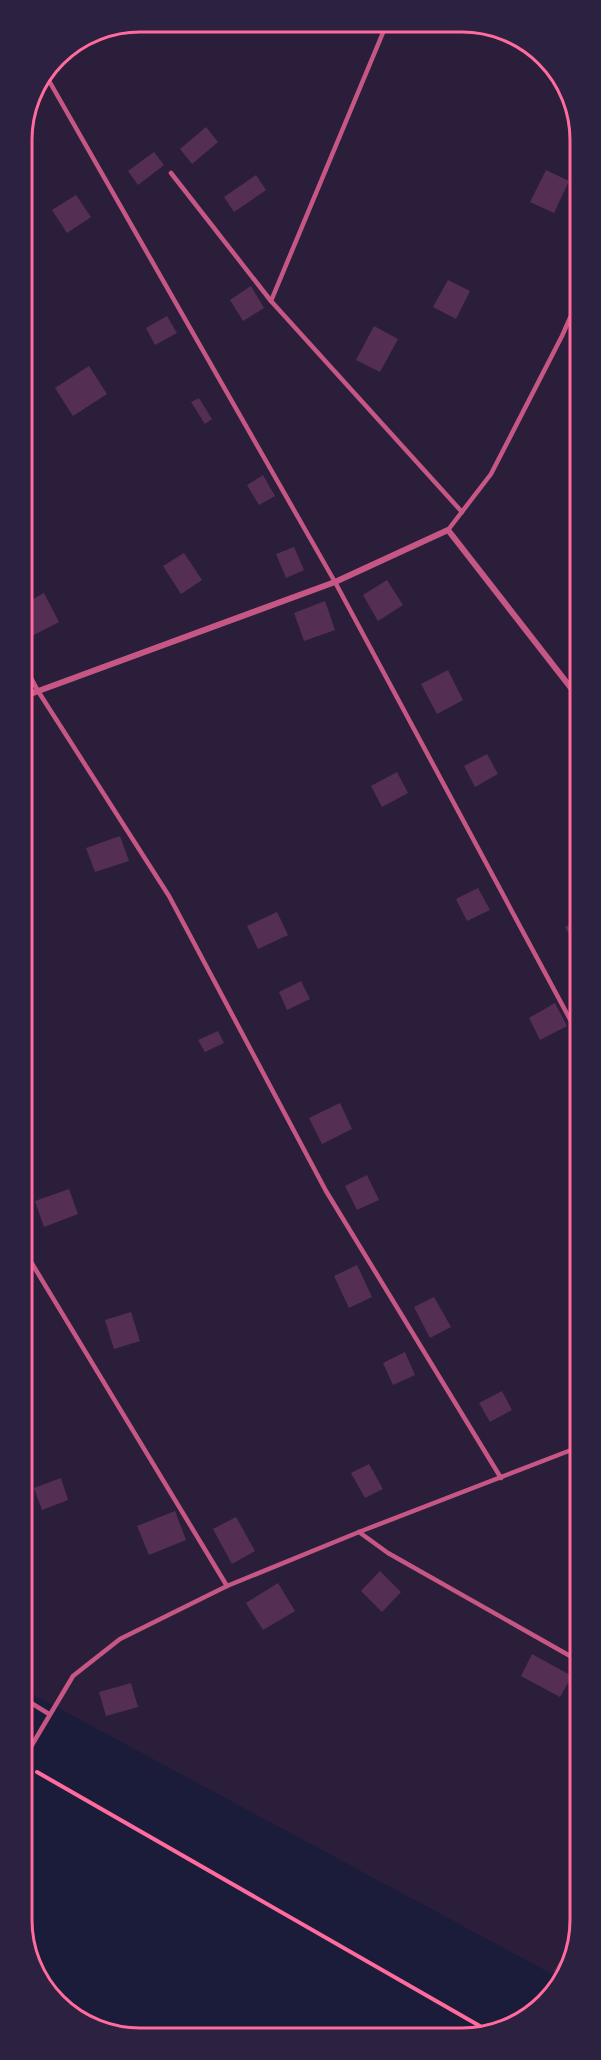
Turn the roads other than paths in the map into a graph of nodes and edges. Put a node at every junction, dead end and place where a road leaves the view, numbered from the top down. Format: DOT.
graph roads {
  1 [pos="383,32"];
  2 [pos="49,81"];
  3 [pos="171,173"];
  4 [pos="271,301"];
  5 [pos="570,318"];
  6 [pos="462,512"];
  7 [pos="448,530"];
  8 [pos="335,582"];
  9 [pos="32,680"];
  10 [pos="570,686"];
  11 [pos="38,691"];
  12 [pos="32,693"];
  13 [pos="570,1018"];
  14 [pos="32,1264"];
  15 [pos="569,1451"];
  16 [pos="501,1478"];
  17 [pos="359,1532"];
  18 [pos="226,1586"];
  19 [pos="569,1655"];
  20 [pos="32,1704"];
  21 [pos="49,1714"];
  22 [pos="32,1744"];
  1 -- 4 [label="lane"];
  2 -- 8 [label="lane"];
  3 -- 4 [label="lane"];
  4 -- 6 [label="lane"];
  5 -- 6 [label="lane"];
  6 -- 7 [label="lane"];
  7 -- 8 [label="street"];
  7 -- 10 [label="street"];
  8 -- 11 [label="street"];
  8 -- 13 [label="lane"];
  9 -- 11 [label="lane"];
  11 -- 12 [label="street"];
  11 -- 16 [label="lane"];
  14 -- 18 [label="lane"];
  15 -- 16 [label="lane"];
  16 -- 17 [label="lane"];
  17 -- 18 [label="lane"];
  17 -- 19 [label="lane"];
  18 -- 21 [label="lane"];
  20 -- 21 [label="lane"];
  21 -- 22 [label="lane"];
}
